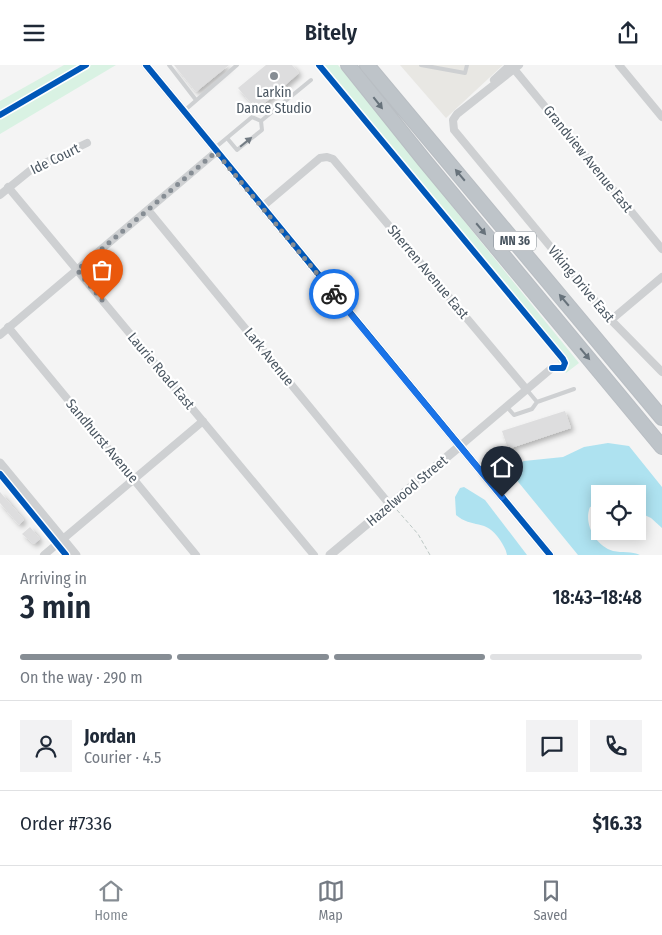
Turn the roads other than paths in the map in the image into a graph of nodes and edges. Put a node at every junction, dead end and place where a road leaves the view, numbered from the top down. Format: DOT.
graph roads {
  1 [pos="147,65"];
  2 [pos="169,65"];
  3 [pos="238,65"];
  4 [pos="348,65"];
  5 [pos="367,65"];
  6 [pos="422,65"];
  7 [pos="467,65"];
  8 [pos="620,65"];
  9 [pos="514,66"];
  10 [pos="311,80"];
  11 [pos="196,100"];
  12 [pos="183,111"];
  13 [pos="662,117"];
  14 [pos="261,121"];
  15 [pos="227,138"];
  16 [pos="87,143"];
  17 [pos="215,150"];
  18 [pos="8,187"];
  19 [pos="0,195"];
  20 [pos="262,207"];
  21 [pos="148,210"];
  22 [pos="662,249"];
  23 [pos="77,270"];
  24 [pos="662,277"];
  25 [pos="611,320"];
  26 [pos="8,327"];
  27 [pos="0,335"];
  28 [pos="552,368"];
  29 [pos="662,373"];
  30 [pos="527,389"];
  31 [pos="574,389"];
  32 [pos="537,402"];
  33 [pos="507,407"];
  34 [pos="662,418"];
  35 [pos="203,421"];
  36 [pos="460,446"];
  37 [pos="662,447"];
  38 [pos="0,463"];
  39 [pos="134,479"];
  40 [pos="393,506"];
  41 [pos="63,539"];
  42 [pos="44,555"];
  43 [pos="76,555"];
  44 [pos="196,555"];
  45 [pos="314,555"];
  46 [pos="330,555"];
  47 [pos="550,555"];
  1 -- 12 [label="street"];
  2 -- 11 [label="lane"];
  3 -- 11 [label="lane"];
  4 -- 37 [label="highway, MN 36, one-way"];
  34 -- 5 [label="highway, MN 36, one-way"];
  6 -- 7 [label="lane"];
  8 -- 13 [label="street"];
  9 -- 22 [label="street, Grandview Avenue East"];
  9 -- 25 [label="street, Viking Drive East"];
  10 -- 14 [label="lane"];
  11 -- 12 [label="lane"];
  12 -- 17 [label="street"];
  14 -- 15 [label="lane"];
  15 -- 14 [label="lane, one-way"];
  15 -- 17 [label="lane"];
  16 -- 18 [label="street, Ide Court"];
  17 -- 20 [label="street"];
  17 -- 21 [label="street"];
  18 -- 19 [label="street, Ide Court"];
  18 -- 23 [label="street, Laurie Road East"];
  20 -- 30 [label="street, Sherren Avenue East"];
  20 -- 36 [label="street"];
  21 -- 23 [label="street"];
  21 -- 40 [label="street, Lark Avenue"];
  23 -- 26 [label="street"];
  23 -- 35 [label="street, Laurie Road East"];
  24 -- 25 [label="street"];
  25 -- 29 [label="street, Viking Drive East"];
  26 -- 27 [label="street"];
  26 -- 39 [label="street, Sandhurst Avenue"];
  28 -- 30 [label="street, Hazelwood Street"];
  30 -- 32 [label="lane"];
  30 -- 33 [label="street, Hazelwood Street"];
  31 -- 32 [label="lane"];
  32 -- 33 [label="lane"];
  33 -- 36 [label="street, Hazelwood Street"];
  35 -- 39 [label="street"];
  35 -- 45 [label="street, Laurie Road East"];
  36 -- 40 [label="street, Hazelwood Street"];
  36 -- 47 [label="street"];
  38 -- 41 [label="street"];
  39 -- 41 [label="street"];
  39 -- 44 [label="street, Sandhurst Avenue"];
  40 -- 46 [label="street, Hazelwood Street"];
  41 -- 42 [label="street"];
  41 -- 43 [label="street"];
}
